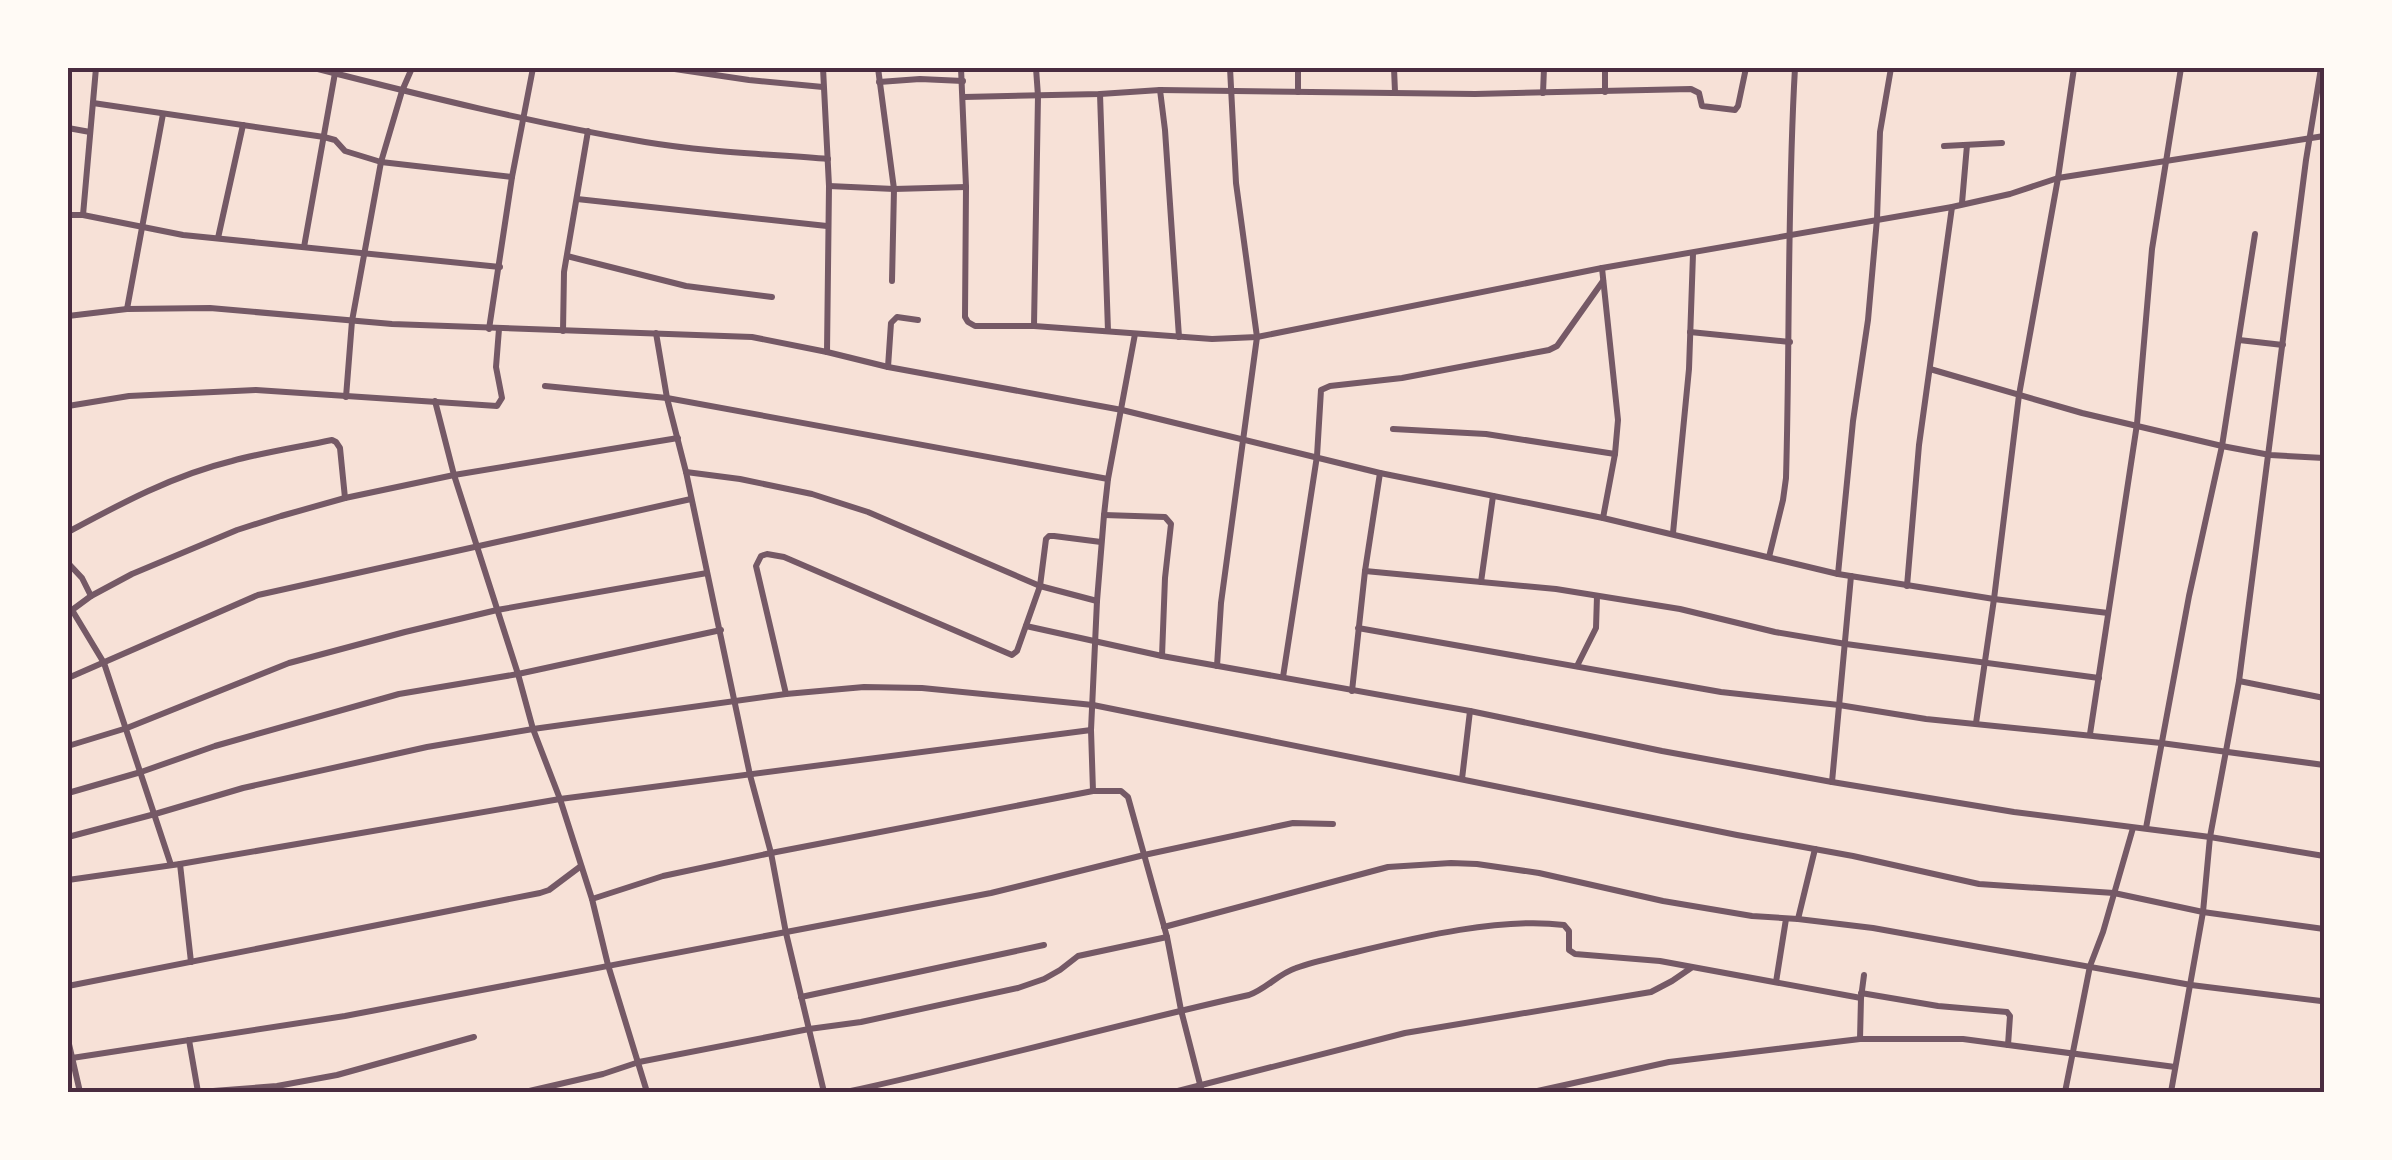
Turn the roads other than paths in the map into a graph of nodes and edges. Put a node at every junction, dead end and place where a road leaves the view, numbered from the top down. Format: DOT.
graph roads {
  1 [pos="96,68"];
  2 [pos="314,68"];
  3 [pos="412,68"];
  4 [pos="533,68"];
  5 [pos="668,68"];
  6 [pos="823,68"];
  7 [pos="878,68"];
  8 [pos="962,68"];
  9 [pos="1036,68"];
  10 [pos="1230,68"];
  11 [pos="1298,68"];
  12 [pos="1394,68"];
  13 [pos="1544,68"];
  14 [pos="1605,68"];
  15 [pos="1746,68"];
  16 [pos="1795,68"];
  17 [pos="1891,68"];
  18 [pos="2074,68"];
  19 [pos="2181,68"];
  20 [pos="2321,68"];
  21 [pos="335,73"];
  22 [pos="962,81"];
  23 [pos="879,82"];
  24 [pos="823,87"];
  25 [pos="1160,90"];
  26 [pos="402,91"];
  27 [pos="1232,91"];
  28 [pos="1298,92"];
  29 [pos="1396,92"];
  30 [pos="1605,92"];
  31 [pos="1543,93"];
  32 [pos="1100,94"];
  33 [pos="964,96"];
  34 [pos="1038,96"];
  35 [pos="93,103"];
  36 [pos="163,114"];
  37 [pos="523,119"];
  38 [pos="243,126"];
  39 [pos="68,128"];
  40 [pos="588,131"];
  41 [pos="90,132"];
  42 [pos="2324,136"];
  43 [pos="324,137"];
  44 [pos="2309,137"];
  45 [pos="2002,143"];
  46 [pos="1967,145"];
  47 [pos="1944,146"];
  48 [pos="828,159"];
  49 [pos="382,162"];
  50 [pos="2168,162"];
  51 [pos="512,177"];
  52 [pos="2058,178"];
  53 [pos="829,186"];
  54 [pos="966,187"];
  55 [pos="894,188"];
  56 [pos="577,199"];
  57 [pos="1962,203"];
  58 [pos="1952,207"];
  59 [pos="68,214"];
  60 [pos="83,215"];
  61 [pos="1877,219"];
  62 [pos="827,226"];
  63 [pos="143,229"];
  64 [pos="2255,234"];
  65 [pos="1790,236"];
  66 [pos="218,238"];
  67 [pos="304,247"];
  68 [pos="366,253"];
  69 [pos="1693,254"];
  70 [pos="567,256"];
  71 [pos="500,266"];
  72 [pos="1602,268"];
  73 [pos="892,281"];
  74 [pos="1603,281"];
  75 [pos="772,297"];
  76 [pos="127,309"];
  77 [pos="68,316"];
  78 [pos="918,320"];
  79 [pos="352,321"];
  80 [pos="1034,326"];
  81 [pos="489,329"];
  82 [pos="500,330"];
  83 [pos="564,331"];
  84 [pos="1108,331"];
  85 [pos="656,332"];
  86 [pos="1690,332"];
  87 [pos="1135,334"];
  88 [pos="1179,337"];
  89 [pos="1257,337"];
  90 [pos="2238,340"];
  91 [pos="1790,342"];
  92 [pos="2282,345"];
  93 [pos="827,352"];
  94 [pos="888,367"];
  95 [pos="1930,369"];
  96 [pos="545,386"];
  97 [pos="2019,395"];
  98 [pos="346,396"];
  99 [pos="667,398"];
  100 [pos="435,401"];
  101 [pos="68,406"];
  102 [pos="1122,410"];
  103 [pos="2137,424"];
  104 [pos="1394,429"];
  105 [pos="678,438"];
  106 [pos="1244,440"];
  107 [pos="2222,446"];
  108 [pos="1615,454"];
  109 [pos="2270,455"];
  110 [pos="1316,456"];
  111 [pos="2324,458"];
  112 [pos="686,472"];
  113 [pos="1380,473"];
  114 [pos="454,475"];
  115 [pos="1108,479"];
  116 [pos="1493,496"];
  117 [pos="345,498"];
  118 [pos="691,500"];
  119 [pos="1104,515"];
  120 [pos="1603,518"];
  121 [pos="68,532"];
  122 [pos="1673,534"];
  123 [pos="1101,542"];
  124 [pos="476,546"];
  125 [pos="1770,557"];
  126 [pos="68,563"];
  127 [pos="1365,571"];
  128 [pos="707,572"];
  129 [pos="1838,574"];
  130 [pos="1851,576"];
  131 [pos="1481,582"];
  132 [pos="1040,586"];
  133 [pos="1907,586"];
  134 [pos="92,596"];
  135 [pos="1597,596"];
  136 [pos="1994,599"];
  137 [pos="1096,601"];
  138 [pos="498,610"];
  139 [pos="70,611"];
  140 [pos="2108,614"];
  141 [pos="1026,626"];
  142 [pos="1358,628"];
  143 [pos="721,630"];
  144 [pos="1095,640"];
  145 [pos="1846,644"];
  146 [pos="1162,656"];
  147 [pos="1985,662"];
  148 [pos="104,664"];
  149 [pos="1217,666"];
  150 [pos="1577,666"];
  151 [pos="518,674"];
  152 [pos="1283,677"];
  153 [pos="68,678"];
  154 [pos="2099,678"];
  155 [pos="2239,681"];
  156 [pos="1352,692"];
  157 [pos="786,694"];
  158 [pos="2324,698"];
  159 [pos="736,701"];
  160 [pos="1093,705"];
  161 [pos="1839,705"];
  162 [pos="1470,711"];
  163 [pos="1976,723"];
  164 [pos="127,728"];
  165 [pos="533,729"];
  166 [pos="1091,730"];
  167 [pos="2090,734"];
  168 [pos="2161,742"];
  169 [pos="68,746"];
  170 [pos="2227,753"];
  171 [pos="2324,765"];
  172 [pos="141,772"];
  173 [pos="750,775"];
  174 [pos="1462,779"];
  175 [pos="1832,782"];
  176 [pos="1093,791"];
  177 [pos="68,793"];
  178 [pos="560,800"];
  179 [pos="156,814"];
  180 [pos="1333,824"];
  181 [pos="2133,827"];
  182 [pos="2146,828"];
  183 [pos="68,836"];
  184 [pos="2210,837"];
  185 [pos="1815,849"];
  186 [pos="772,853"];
  187 [pos="1144,855"];
  188 [pos="2324,856"];
  189 [pos="176,865"];
  190 [pos="581,866"];
  191 [pos="68,880"];
  192 [pos="2114,893"];
  193 [pos="592,899"];
  194 [pos="2203,912"];
  195 [pos="1786,919"];
  196 [pos="1798,919"];
  197 [pos="1164,927"];
  198 [pos="2324,930"];
  199 [pos="786,932"];
  200 [pos="1167,937"];
  201 [pos="1044,945"];
  202 [pos="191,962"];
  203 [pos="608,966"];
  204 [pos="2090,966"];
  205 [pos="1692,967"];
  206 [pos="1864,975"];
  207 [pos="1776,982"];
  208 [pos="2190,984"];
  209 [pos="68,986"];
  210 [pos="1861,996"];
  211 [pos="801,997"];
  212 [pos="2321,1001"];
  213 [pos="1181,1010"];
  214 [pos="809,1030"];
  215 [pos="474,1037"];
  216 [pos="189,1039"];
  217 [pos="1860,1039"];
  218 [pos="68,1040"];
  219 [pos="2008,1045"];
  220 [pos="2073,1052"];
  221 [pos="72,1058"];
  222 [pos="639,1062"];
  223 [pos="2175,1067"];
  224 [pos="1201,1089"];
  225 [pos="80,1092"];
  226 [pos="199,1092"];
  227 [pos="525,1092"];
  228 [pos="647,1092"];
  229 [pos="824,1092"];
  230 [pos="846,1092"];
  231 [pos="1174,1092"];
  232 [pos="1533,1092"];
  233 [pos="2066,1092"];
  234 [pos="2171,1092"];
  1 -- 35 [label="street"];
  2 -- 21 [label="street"];
  3 -- 26 [label="street"];
  4 -- 37 [label="street"];
  5 -- 24 [label="street"];
  6 -- 24 [label="street"];
  7 -- 23 [label="street"];
  8 -- 22 [label="street"];
  9 -- 34 [label="street"];
  10 -- 27 [label="street"];
  11 -- 28 [label="street"];
  12 -- 29 [label="street"];
  13 -- 31 [label="street"];
  14 -- 30 [label="street"];
  15 -- 30 [label="street"];
  16 -- 65 [label="street"];
  17 -- 61 [label="street"];
  18 -- 52 [label="street"];
  19 -- 50 [label="street"];
  20 -- 44 [label="street"];
  21 -- 26 [label="street"];
  21 -- 43 [label="street"];
  22 -- 23 [label="street"];
  22 -- 33 [label="street"];
  23 -- 55 [label="street"];
  24 -- 48 [label="street"];
  25 -- 27 [label="street"];
  25 -- 32 [label="street"];
  25 -- 88 [label="street"];
  26 -- 37 [label="street"];
  26 -- 49 [label="street"];
  27 -- 28 [label="street"];
  27 -- 89 [label="street"];
  28 -- 29 [label="street"];
  29 -- 31 [label="street"];
  30 -- 31 [label="street"];
  32 -- 34 [label="street"];
  32 -- 84 [label="street"];
  33 -- 34 [label="street"];
  33 -- 54 [label="street"];
  34 -- 80 [label="street"];
  35 -- 36 [label="street"];
  35 -- 41 [label="street"];
  36 -- 38 [label="street"];
  36 -- 63 [label="street"];
  37 -- 40 [label="street"];
  37 -- 51 [label="street"];
  38 -- 43 [label="street"];
  38 -- 66 [label="street"];
  39 -- 41 [label="street"];
  40 -- 48 [label="street"];
  40 -- 56 [label="street"];
  41 -- 60 [label="street"];
  42 -- 44 [label="street"];
  43 -- 49 [label="street"];
  43 -- 67 [label="street"];
  44 -- 50 [label="street"];
  44 -- 92 [label="street"];
  45 -- 46 [label="street"];
  46 -- 47 [label="street"];
  46 -- 57 [label="street"];
  48 -- 53 [label="street"];
  49 -- 51 [label="street"];
  49 -- 68 [label="street"];
  50 -- 52 [label="street"];
  50 -- 103 [label="street"];
  51 -- 71 [label="street"];
  52 -- 57 [label="street"];
  52 -- 97 [label="street"];
  53 -- 55 [label="street"];
  53 -- 62 [label="street"];
  54 -- 55 [label="street"];
  54 -- 80 [label="street"];
  55 -- 73 [label="street"];
  56 -- 62 [label="street"];
  56 -- 70 [label="street"];
  57 -- 58 [label="street"];
  58 -- 61 [label="street"];
  58 -- 95 [label="street"];
  59 -- 60 [label="street"];
  60 -- 63 [label="street"];
  61 -- 65 [label="street"];
  61 -- 129 [label="street"];
  62 -- 93 [label="street"];
  63 -- 66 [label="street"];
  63 -- 76 [label="street"];
  64 -- 90 [label="street"];
  65 -- 69 [label="street"];
  65 -- 91 [label="street"];
  66 -- 67 [label="street"];
  67 -- 68 [label="street"];
  68 -- 71 [label="street"];
  68 -- 79 [label="street"];
  69 -- 72 [label="street"];
  69 -- 86 [label="street"];
  70 -- 75 [label="street"];
  70 -- 83 [label="street"];
  71 -- 81 [label="street"];
  72 -- 74 [label="street"];
  72 -- 89 [label="street"];
  74 -- 108 [label="street"];
  74 -- 110 [label="street"];
  76 -- 77 [label="street"];
  76 -- 79 [label="street"];
  78 -- 94 [label="street"];
  79 -- 81 [label="street"];
  79 -- 98 [label="street"];
  80 -- 84 [label="street"];
  81 -- 82 [label="street"];
  82 -- 83 [label="street"];
  82 -- 100 [label="street"];
  83 -- 85 [label="street"];
  84 -- 87 [label="street"];
  85 -- 93 [label="street"];
  85 -- 99 [label="street"];
  86 -- 91 [label="street"];
  86 -- 122 [label="street"];
  87 -- 88 [label="street"];
  87 -- 102 [label="street"];
  88 -- 89 [label="street"];
  89 -- 106 [label="street"];
  90 -- 92 [label="street"];
  90 -- 107 [label="street"];
  91 -- 125 [label="street"];
  92 -- 109 [label="street"];
  93 -- 94 [label="street"];
  94 -- 102 [label="street"];
  95 -- 97 [label="street"];
  95 -- 133 [label="street"];
  96 -- 99 [label="street"];
  97 -- 103 [label="street"];
  97 -- 136 [label="street"];
  98 -- 100 [label="street"];
  98 -- 101 [label="street"];
  99 -- 105 [label="street"];
  99 -- 115 [label="street"];
  100 -- 114 [label="street"];
  102 -- 106 [label="street"];
  102 -- 115 [label="street"];
  103 -- 107 [label="street"];
  103 -- 140 [label="street"];
  104 -- 108 [label="street"];
  105 -- 112 [label="street"];
  105 -- 114 [label="street"];
  106 -- 110 [label="street"];
  106 -- 149 [label="street"];
  107 -- 109 [label="street"];
  107 -- 168 [label="street"];
  108 -- 120 [label="street"];
  109 -- 111 [label="street"];
  109 -- 155 [label="street"];
  110 -- 113 [label="street"];
  110 -- 152 [label="street"];
  112 -- 118 [label="street"];
  112 -- 132 [label="street"];
  113 -- 116 [label="street"];
  113 -- 127 [label="street"];
  114 -- 117 [label="street"];
  114 -- 124 [label="street"];
  115 -- 119 [label="street"];
  116 -- 120 [label="street"];
  116 -- 131 [label="street"];
  117 -- 121 [label="street"];
  117 -- 134 [label="street"];
  118 -- 124 [label="street"];
  118 -- 128 [label="street"];
  119 -- 123 [label="street"];
  119 -- 146 [label="street"];
  120 -- 122 [label="street"];
  122 -- 125 [label="street"];
  123 -- 132 [label="street"];
  123 -- 137 [label="street"];
  124 -- 138 [label="street"];
  124 -- 148 [label="street"];
  125 -- 129 [label="street"];
  126 -- 134 [label="street"];
  127 -- 131 [label="street"];
  127 -- 142 [label="street"];
  128 -- 138 [label="street"];
  128 -- 143 [label="street"];
  129 -- 130 [label="street"];
  130 -- 133 [label="street"];
  130 -- 145 [label="street"];
  131 -- 135 [label="street"];
  132 -- 137 [label="street"];
  132 -- 141 [label="street"];
  133 -- 136 [label="street"];
  134 -- 139 [label="street"];
  135 -- 145 [label="street"];
  135 -- 150 [label="street"];
  136 -- 140 [label="street"];
  136 -- 147 [label="street"];
  137 -- 144 [label="street"];
  138 -- 151 [label="street"];
  138 -- 164 [label="street"];
  139 -- 148 [label="street"];
  140 -- 154 [label="street"];
  141 -- 144 [label="street"];
  141 -- 157 [label="street"];
  142 -- 150 [label="street"];
  142 -- 156 [label="street"];
  143 -- 151 [label="street"];
  143 -- 159 [label="street"];
  144 -- 146 [label="street"];
  144 -- 160 [label="street"];
  145 -- 147 [label="street"];
  145 -- 161 [label="street"];
  146 -- 149 [label="street"];
  147 -- 154 [label="street"];
  147 -- 163 [label="street"];
  148 -- 153 [label="street"];
  148 -- 164 [label="street"];
  149 -- 152 [label="street"];
  150 -- 161 [label="street"];
  151 -- 165 [label="street"];
  151 -- 172 [label="street"];
  152 -- 156 [label="street"];
  154 -- 167 [label="street"];
  155 -- 158 [label="street"];
  155 -- 170 [label="street"];
  156 -- 162 [label="street"];
  157 -- 159 [label="street"];
  157 -- 160 [label="street"];
  159 -- 165 [label="street"];
  159 -- 173 [label="street"];
  160 -- 166 [label="street"];
  160 -- 174 [label="street"];
  161 -- 163 [label="street"];
  161 -- 175 [label="street"];
  162 -- 174 [label="street"];
  162 -- 175 [label="street"];
  163 -- 167 [label="street"];
  164 -- 169 [label="street"];
  164 -- 172 [label="street"];
  165 -- 178 [label="street"];
  165 -- 179 [label="street"];
  166 -- 173 [label="street"];
  166 -- 176 [label="street"];
  167 -- 168 [label="street"];
  168 -- 170 [label="street"];
  168 -- 182 [label="street"];
  170 -- 171 [label="street"];
  170 -- 184 [label="street"];
  172 -- 177 [label="street"];
  172 -- 179 [label="street"];
  173 -- 178 [label="street"];
  173 -- 186 [label="street"];
  174 -- 185 [label="street"];
  175 -- 181 [label="street"];
  176 -- 186 [label="street"];
  176 -- 187 [label="street"];
  178 -- 189 [label="street"];
  178 -- 190 [label="street"];
  179 -- 183 [label="street"];
  179 -- 189 [label="street"];
  180 -- 187 [label="street"];
  181 -- 182 [label="street"];
  181 -- 192 [label="street"];
  182 -- 184 [label="street"];
  184 -- 188 [label="street"];
  184 -- 194 [label="street"];
  185 -- 192 [label="street"];
  185 -- 196 [label="street"];
  186 -- 193 [label="street"];
  186 -- 199 [label="street"];
  187 -- 197 [label="street"];
  187 -- 199 [label="street"];
  189 -- 191 [label="street"];
  189 -- 202 [label="street"];
  190 -- 193 [label="street"];
  190 -- 202 [label="street"];
  192 -- 194 [label="street"];
  192 -- 204 [label="street"];
  193 -- 203 [label="street"];
  194 -- 198 [label="street"];
  194 -- 208 [label="street"];
  195 -- 196 [label="street"];
  195 -- 197 [label="street"];
  195 -- 207 [label="street"];
  196 -- 204 [label="street"];
  197 -- 200 [label="street"];
  199 -- 203 [label="street"];
  199 -- 211 [label="street"];
  200 -- 213 [label="street"];
  200 -- 214 [label="street"];
  201 -- 211 [label="street"];
  202 -- 209 [label="street"];
  203 -- 216 [label="street"];
  203 -- 222 [label="street"];
  204 -- 208 [label="street"];
  204 -- 220 [label="street"];
  205 -- 207 [label="street"];
  205 -- 213 [label="street"];
  205 -- 224 [label="street"];
  206 -- 210 [label="street"];
  207 -- 210 [label="street"];
  208 -- 212 [label="street"];
  208 -- 223 [label="street"];
  210 -- 217 [label="street"];
  210 -- 219 [label="street"];
  211 -- 214 [label="street"];
  213 -- 224 [label="street"];
  213 -- 230 [label="street"];
  214 -- 222 [label="street"];
  214 -- 229 [label="street"];
  215 -- 226 [label="street"];
  216 -- 221 [label="street"];
  216 -- 226 [label="street"];
  217 -- 219 [label="street"];
  217 -- 232 [label="street"];
  218 -- 221 [label="street"];
  219 -- 220 [label="street"];
  220 -- 223 [label="street"];
  220 -- 233 [label="street"];
  221 -- 225 [label="street"];
  222 -- 227 [label="street"];
  222 -- 228 [label="street"];
  223 -- 234 [label="street"];
  224 -- 231 [label="street"];
}
